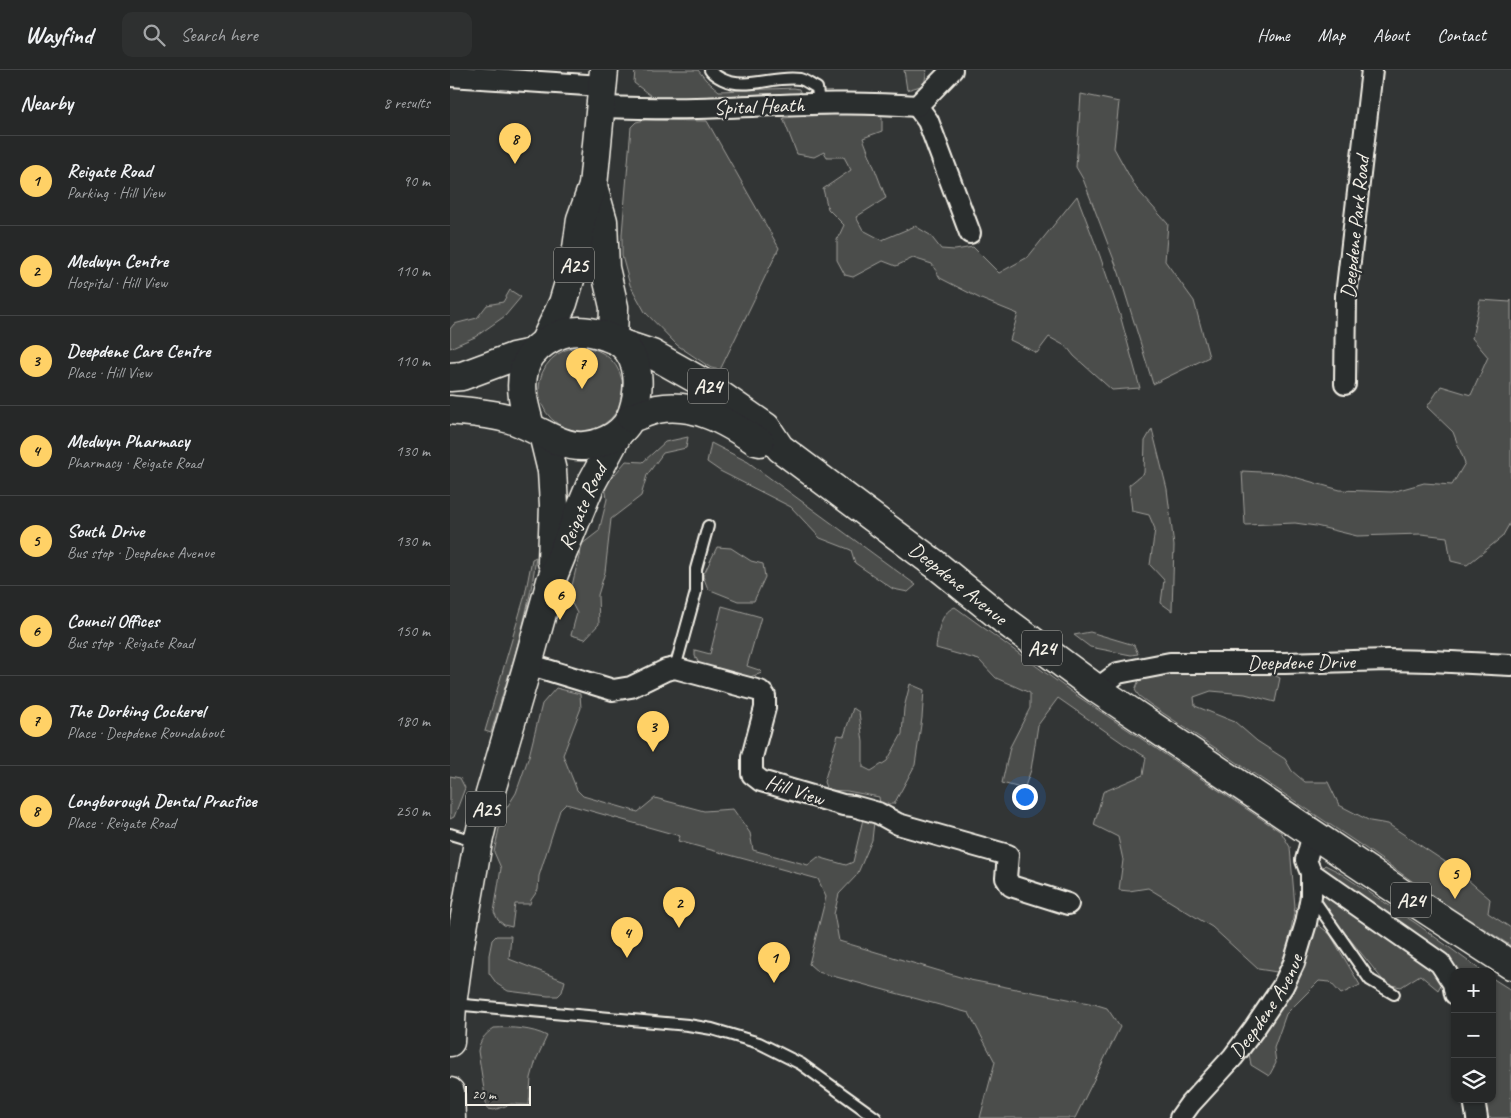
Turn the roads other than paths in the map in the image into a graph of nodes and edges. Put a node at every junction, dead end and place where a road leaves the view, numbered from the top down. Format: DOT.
graph roads {
  1 [pos="710,70"];
  2 [pos="952,70"];
  3 [pos="1372,70"];
  4 [pos="450,76"];
  5 [pos="602,88"];
  6 [pos="820,103"];
  7 [pos="917,106"];
  8 [pos="593,186"];
  9 [pos="970,233"];
  10 [pos="617,341"];
  11 [pos="538,347"];
  12 [pos="450,377"];
  13 [pos="1345,384"];
  14 [pos="450,410"];
  15 [pos="624,426"];
  16 [pos="536,430"];
  17 [pos="780,448"];
  18 [pos="708,526"];
  19 [pos="551,581"];
  20 [pos="528,664"];
  21 [pos="1511,665"];
  22 [pos="676,668"];
  23 [pos="1097,688"];
  24 [pos="450,834"];
  25 [pos="1313,834"];
  26 [pos="478,842"];
  27 [pos="1311,873"];
  28 [pos="1311,896"];
  29 [pos="1068,904"];
  30 [pos="1511,965"];
  31 [pos="1451,981"];
  32 [pos="1394,994"];
  33 [pos="452,1004"];
  34 [pos="450,1042"];
  35 [pos="450,1092"];
  36 [pos="1475,1103"];
  37 [pos="451,1118"];
  38 [pos="876,1118"];
  39 [pos="1180,1118"];
  40 [pos="1477,1118"];
  1 -- 6 [label="lane"];
  2 -- 7 [label="street"];
  3 -- 13 [label="street, Deepdene Park Road"];
  4 -- 5 [label="street, Spital Heath"];
  5 -- 6 [label="street, Spital Heath"];
  5 -- 8 [label="main road, A25"];
  6 -- 7 [label="street, Spital Heath"];
  7 -- 9 [label="street"];
  8 -- 10 [label="main road, A25"];
  8 -- 11 [label="main road, A25"];
  10 -- 11 [label="main road"];
  10 -- 15 [label="main road"];
  10 -- 17 [label="main road, A24"];
  11 -- 12 [label="main road"];
  11 -- 16 [label="main road"];
  14 -- 16 [label="main road"];
  15 -- 16 [label="main road"];
  15 -- 17 [label="main road, A24"];
  15 -- 19 [label="main road, Reigate Road / A25"];
  16 -- 19 [label="main road, Reigate Road / A25"];
  17 -- 23 [label="main road, Deepdene Avenue / A24"];
  18 -- 22 [label="lane"];
  19 -- 20 [label="main road, Reigate Road / A25"];
  20 -- 22 [label="street"];
  20 -- 26 [label="main road, Reigate Road / A25"];
  21 -- 23 [label="street, Deepdene Drive"];
  22 -- 29 [label="street, Hill View"];
  23 -- 25 [label="main road, Deepdene Avenue / A24"];
  24 -- 26 [label="lane"];
  25 -- 27 [label="street, Deepdene Avenue"];
  25 -- 30 [label="main road, Deepdene Avenue / A24"];
  26 -- 33 [label="main road, Reigate Road / A25"];
  27 -- 28 [label="street, Deepdene Avenue"];
  27 -- 31 [label="street"];
  28 -- 32 [label="lane"];
  28 -- 39 [label="street, Deepdene Avenue"];
  33 -- 34 [label="main road, Reigate Road / A25"];
  33 -- 38 [label="lane"];
  35 -- 37 [label="main road"];
  36 -- 40 [label="street"];
}
